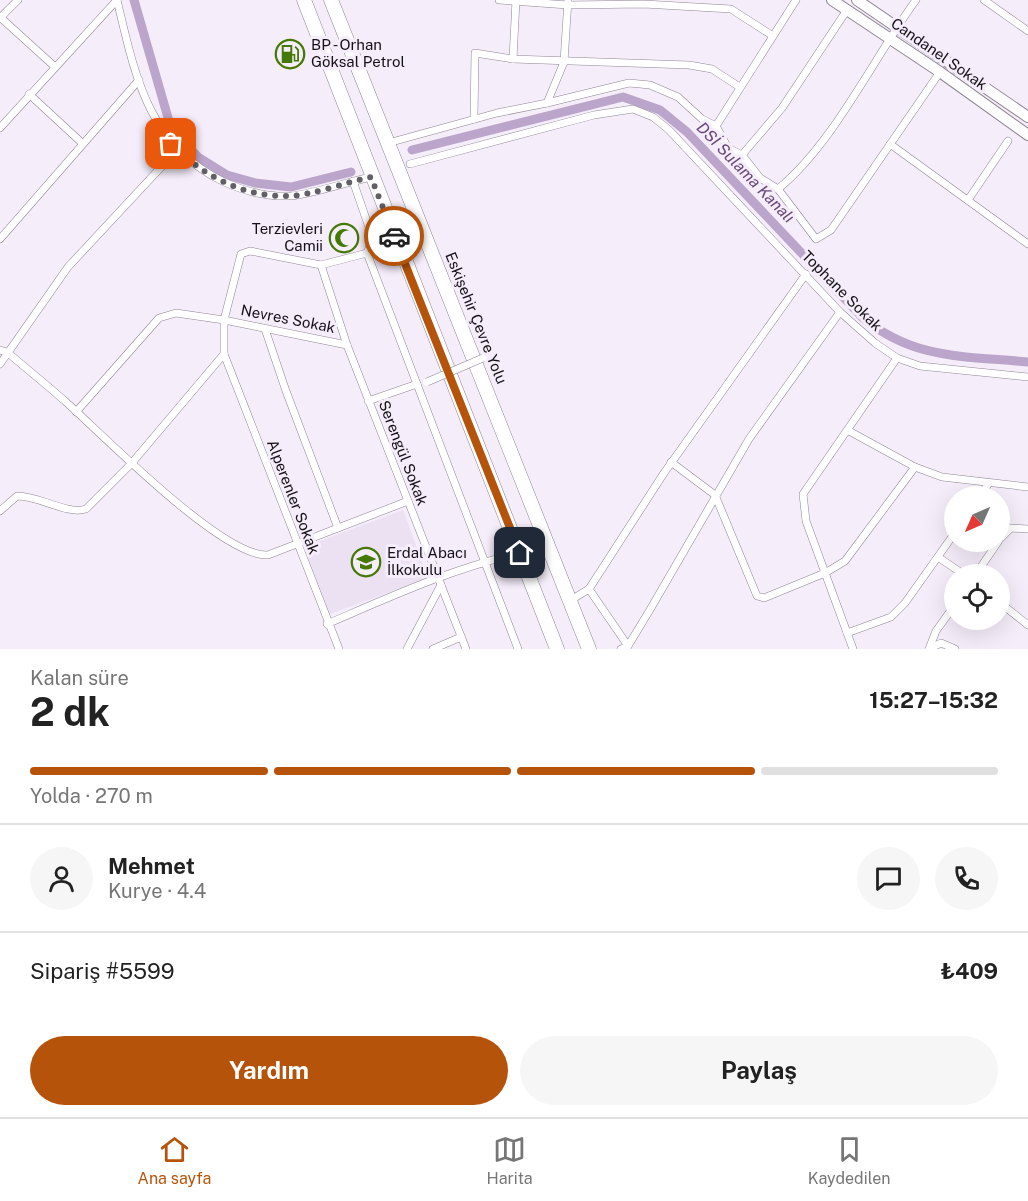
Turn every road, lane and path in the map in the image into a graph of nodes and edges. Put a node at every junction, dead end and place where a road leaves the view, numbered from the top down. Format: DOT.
graph roads {
  1 [pos="18,0"];
  2 [pos="117,0"];
  3 [pos="304,0"];
  4 [pos="331,0"];
  5 [pos="499,0"];
  6 [pos="516,0"];
  7 [pos="796,0"];
  8 [pos="832,0"];
  9 [pos="858,0"];
  10 [pos="916,0"];
  11 [pos="984,0"];
  12 [pos="568,3"];
  13 [pos="847,10"];
  14 [pos="0,18"];
  15 [pos="896,27"];
  16 [pos="1028,31"];
  17 [pos="772,36"];
  18 [pos="889,36"];
  19 [pos="513,59"];
  20 [pos="564,62"];
  21 [pos="54,66"];
  22 [pos="940,72"];
  23 [pos="139,80"];
  24 [pos="738,86"];
  25 [pos="29,94"];
  26 [pos="547,103"];
  27 [pos="1027,115"];
  28 [pos="474,118"];
  29 [pos="716,126"];
  30 [pos="0,128"];
  31 [pos="1028,135"];
  32 [pos="1008,141"];
  33 [pos="388,143"];
  34 [pos="82,144"];
  35 [pos="890,144"];
  36 [pos="177,150"];
  37 [pos="742,155"];
  38 [pos="410,164"];
  39 [pos="371,177"];
  40 [pos="353,181"];
  41 [pos="778,189"];
  42 [pos="968,200"];
  43 [pos="0,239"];
  44 [pos="1028,244"];
  45 [pos="367,253"];
  46 [pos="321,265"];
  47 [pos="806,274"];
  48 [pos="840,312"];
  49 [pos="224,320"];
  50 [pos="266,329"];
  51 [pos="347,345"];
  52 [pos="3,351"];
  53 [pos="224,354"];
  54 [pos="483,358"];
  55 [pos="897,358"];
  56 [pos="0,364"];
  57 [pos="1028,377"];
  58 [pos="427,382"];
  59 [pos="417,384"];
  60 [pos="369,401"];
  61 [pos="76,412"];
  62 [pos="849,431"];
  63 [pos="671,462"];
  64 [pos="131,464"];
  65 [pos="915,467"];
  66 [pos="989,483"];
  67 [pos="987,486"];
  68 [pos="1028,487"];
  69 [pos="715,495"];
  70 [pos="408,501"];
  71 [pos="0,511"];
  72 [pos="338,528"];
  73 [pos="1010,529"];
  74 [pos="1028,529"];
  75 [pos="297,546"];
  76 [pos="944,549"];
  77 [pos="520,553"];
  78 [pos="939,557"];
  79 [pos="482,562"];
  80 [pos="949,564"];
  81 [pos="825,573"];
  82 [pos="440,581"];
  83 [pos="589,589"];
  84 [pos="571,600"];
  85 [pos="1010,611"];
  86 [pos="944,620"];
  87 [pos="327,624"];
  88 [pos="1028,625"];
  89 [pos="847,633"];
  90 [pos="461,637"];
  91 [pos="624,647"];
  92 [pos="339,649"];
  93 [pos="407,649"];
  94 [pos="433,649"];
  95 [pos="466,649"];
  96 [pos="518,649"];
  97 [pos="557,649"];
  98 [pos="589,649"];
  99 [pos="853,649"];
  100 [pos="929,649"];
  101 [pos="955,649"];
  1 -- 14 [label="street"];
  2 -- 21 [label="street"];
  2 -- 23 [label="street"];
  3 -- 39 [label="highway"];
  4 -- 33 [label="highway, Eskişehir Çevre Yolu"];
  5 -- 6 [label="street"];
  6 -- 12 [label="street"];
  6 -- 19 [label="street"];
  7 -- 17 [label="street"];
  8 -- 13 [label="main road, Candanel Sokak"];
  9 -- 15 [label="main road"];
  10 -- 15 [label="street"];
  11 -- 16 [label="street"];
  12 -- 17 [label="street"];
  12 -- 20 [label="street"];
  13 -- 18 [label="main road, Candanel Sokak"];
  13 -- 37 [label="street"];
  14 -- 21 [label="street"];
  15 -- 18 [label="street"];
  15 -- 27 [label="main road"];
  17 -- 24 [label="street"];
  18 -- 22 [label="main road, Candanel Sokak"];
  18 -- 41 [label="street"];
  19 -- 20 [label="street"];
  19 -- 28 [label="street"];
  20 -- 24 [label="street"];
  20 -- 26 [label="street"];
  21 -- 25 [label="street"];
  22 -- 31 [label="main road, Candanel Sokak"];
  22 -- 35 [label="street"];
  23 -- 34 [label="street"];
  23 -- 36 [label="street"];
  24 -- 29 [label="street"];
  25 -- 30 [label="street"];
  25 -- 34 [label="street"];
  26 -- 28 [label="street"];
  26 -- 29 [label="street"];
  28 -- 33 [label="street"];
  29 -- 37 [label="street"];
  32 -- 42 [label="street"];
  33 -- 84 [label="highway, Eskişehir Çevre Yolu"];
  34 -- 43 [label="street"];
  35 -- 41 [label="street"];
  35 -- 42 [label="street"];
  36 -- 40 [label="street"];
  36 -- 52 [label="street"];
  37 -- 41 [label="street"];
  38 -- 47 [label="street, Tophane Sokak"];
  39 -- 40 [label="street"];
  39 -- 77 [label="highway"];
  40 -- 45 [label="street"];
  42 -- 44 [label="street"];
  45 -- 46 [label="street"];
  45 -- 59 [label="street"];
  46 -- 49 [label="street"];
  46 -- 51 [label="street, Serengül Sokak"];
  47 -- 48 [label="street, Tophane Sokak"];
  47 -- 63 [label="street"];
  48 -- 55 [label="street, Tophane Sokak"];
  48 -- 69 [label="street"];
  49 -- 50 [label="street, Nevres Sokak"];
  49 -- 53 [label="street"];
  49 -- 61 [label="street, Nevres Sokak"];
  50 -- 51 [label="street, Nevres Sokak"];
  50 -- 72 [label="street"];
  51 -- 60 [label="street, Serengül Sokak"];
  52 -- 56 [label="street"];
  52 -- 61 [label="street"];
  53 -- 64 [label="street"];
  53 -- 75 [label="street, Alperenler Sokak"];
  54 -- 58 [label="street, bridge"];
  55 -- 57 [label="street, Tophane Sokak"];
  55 -- 62 [label="street"];
  59 -- 60 [label="street"];
  59 -- 79 [label="street"];
  60 -- 70 [label="street, Serengül Sokak"];
  61 -- 64 [label="street"];
  62 -- 65 [label="street"];
  62 -- 81 [label="street"];
  63 -- 69 [label="street"];
  63 -- 83 [label="street"];
  64 -- 71 [label="street"];
  64 -- 75 [label="street"];
  65 -- 66 [label="street"];
  65 -- 81 [label="street"];
  66 -- 67 [label="street"];
  66 -- 68 [label="street"];
  69 -- 81 [label="street"];
  69 -- 91 [label="street"];
  70 -- 72 [label="street"];
  70 -- 82 [label="street, Serengül Sokak"];
  72 -- 75 [label="street"];
  73 -- 74 [label="street"];
  75 -- 87 [label="street, Alperenler Sokak"];
  76 -- 78 [label="street"];
  77 -- 79 [label="street"];
  77 -- 97 [label="highway"];
  78 -- 80 [label="street"];
  78 -- 89 [label="street"];
  79 -- 82 [label="street"];
  79 -- 96 [label="street"];
  81 -- 89 [label="street"];
  82 -- 87 [label="street"];
  82 -- 90 [label="street, Serengül Sokak"];
  82 -- 93 [label="street"];
  83 -- 84 [label="street"];
  83 -- 91 [label="street"];
  84 -- 98 [label="highway, Eskişehir Çevre Yolu"];
  85 -- 88 [label="street"];
  86 -- 100 [label="street"];
  87 -- 92 [label="street, Alperenler Sokak"];
  89 -- 99 [label="street"];
  90 -- 94 [label="street"];
  90 -- 95 [label="street, Serengül Sokak"];
  100 -- 101 [label="street"];
}
